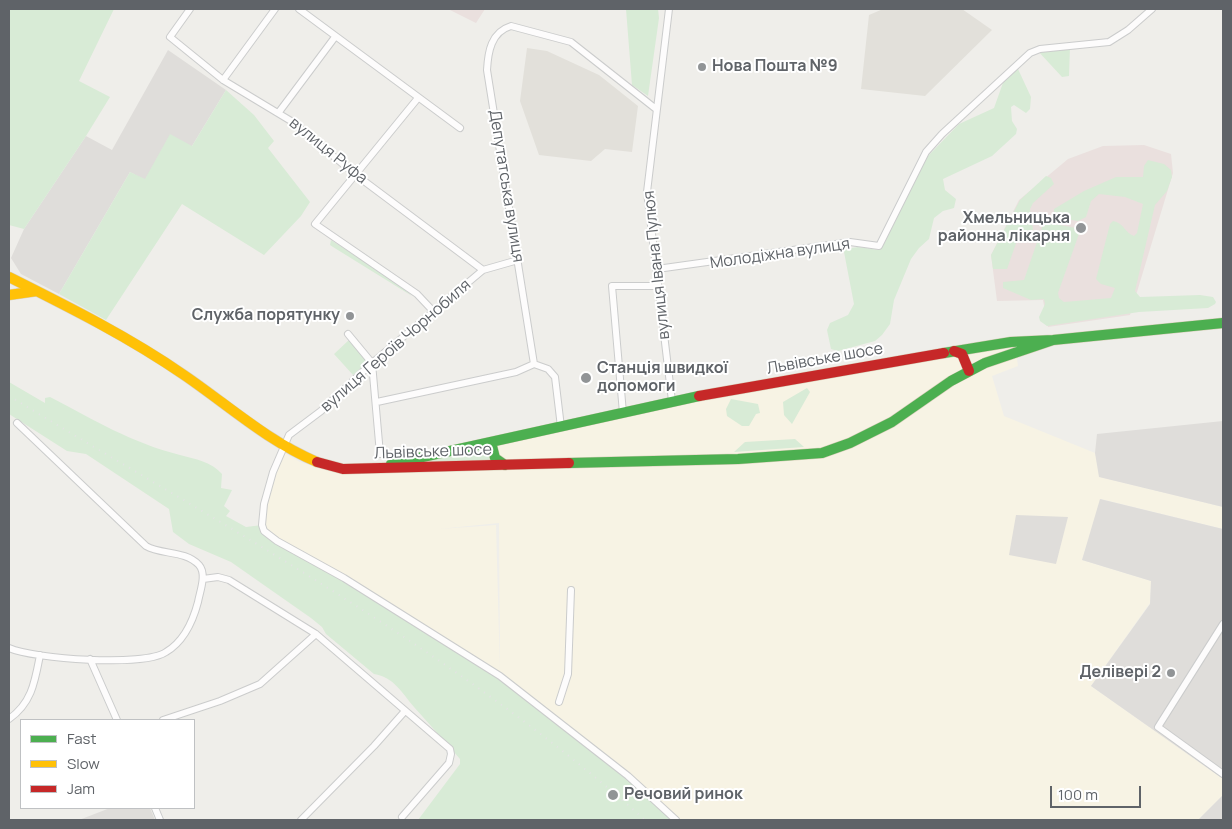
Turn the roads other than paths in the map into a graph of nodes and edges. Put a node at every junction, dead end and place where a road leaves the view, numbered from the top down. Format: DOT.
graph roads {
  1 [pos="190,9"];
  2 [pos="275,9"];
  3 [pos="299,9"];
  4 [pos="669,9"];
  5 [pos="1152,9"];
  6 [pos="335,37"];
  7 [pos="223,80"];
  8 [pos="418,98"];
  9 [pos="656,109"];
  10 [pos="278,112"];
  11 [pos="460,128"];
  12 [pos="356,175"];
  13 [pos="518,260"];
  14 [pos="656,269"];
  15 [pos="483,270"];
  16 [pos="9,277"];
  17 [pos="658,286"];
  18 [pos="37,291"];
  19 [pos="9,294"];
  20 [pos="433,311"];
  21 [pos="1223,323"];
  22 [pos="348,334"];
  23 [pos="1053,340"];
  24 [pos="954,351"];
  25 [pos="372,363"];
  26 [pos="534,364"];
  27 [pos="969,371"];
  28 [pos="672,401"];
  29 [pos="377,402"];
  30 [pos="622,413"];
  31 [pos="17,423"];
  32 [pos="560,427"];
  33 [pos="491,442"];
  34 [pos="283,446"];
  35 [pos="380,454"];
  36 [pos="504,465"];
  37 [pos="366,470"];
  38 [pos="203,579"];
  39 [pos="571,590"];
  40 [pos="1223,624"];
  41 [pos="316,634"];
  42 [pos="9,648"];
  43 [pos="40,655"];
  44 [pos="90,659"];
  45 [pos="559,702"];
  46 [pos="405,711"];
  47 [pos="9,719"];
  48 [pos="117,719"];
  49 [pos="166,719"];
  50 [pos="1223,774"];
  51 [pos="402,817"];
  52 [pos="301,820"];
  53 [pos="676,820"];
  1 -- 7 [label="street, вулиця Руфа"];
  2 -- 7 [label="street"];
  3 -- 6 [label="street"];
  4 -- 9 [label="street, вулиця Івана Пулюя"];
  5 -- 14 [label="street, Молодіжна вулиця"];
  6 -- 8 [label="street"];
  6 -- 10 [label="street"];
  7 -- 10 [label="street, вулиця Руфа"];
  8 -- 11 [label="street"];
  8 -- 12 [label="street"];
  9 -- 13 [label="street, Депутатська вулиця"];
  9 -- 14 [label="street, вулиця Івана Пулюя"];
  10 -- 12 [label="street, вулиця Руфа"];
  12 -- 15 [label="street, вулиця Руфа"];
  12 -- 20 [label="street"];
  13 -- 15 [label="street, вулиця Героїв Чорнобиля"];
  13 -- 26 [label="street, Депутатська вулиця"];
  14 -- 17 [label="street, вулиця Івана Пулюя"];
  15 -- 20 [label="street, вулиця Героїв Чорнобиля"];
  16 -- 18 [label="main road"];
  17 -- 28 [label="street, вулиця Івана Пулюя"];
  17 -- 30 [label="street"];
  18 -- 19 [label="main road"];
  18 -- 34 [label="main road"];
  20 -- 25 [label="street, вулиця Героїв Чорнобиля"];
  21 -- 23 [label="main road, Львівське шосе"];
  22 -- 25 [label="street"];
  23 -- 24 [label="main road, Львівське шосе"];
  23 -- 27 [label="main road, Львівське шосе"];
  24 -- 27 [label="main road"];
  24 -- 28 [label="main road, Львівське шосе"];
  25 -- 29 [label="street"];
  25 -- 34 [label="street, вулиця Героїв Чорнобиля"];
  26 -- 29 [label="street"];
  26 -- 32 [label="street"];
  27 -- 36 [label="main road, Львівське шосе"];
  28 -- 30 [label="main road, Львівське шосе"];
  29 -- 35 [label="street"];
  30 -- 32 [label="main road, Львівське шосе"];
  31 -- 38 [label="street"];
  32 -- 33 [label="main road, Львівське шосе"];
  33 -- 36 [label="main road"];
  33 -- 37 [label="main road, Львівське шосе"];
  34 -- 37 [label="main road"];
  34 -- 53 [label="street, вулиця Героїв Чорнобиля"];
  36 -- 37 [label="main road, Львівське шосе"];
  38 -- 41 [label="street"];
  38 -- 44 [label="street"];
  39 -- 45 [label="street"];
  40 -- 50 [label="street"];
  41 -- 46 [label="street"];
  41 -- 49 [label="street"];
  42 -- 43 [label="street"];
  43 -- 44 [label="street"];
  43 -- 47 [label="street"];
  44 -- 48 [label="street"];
  46 -- 51 [label="street"];
  46 -- 52 [label="street"];
}
